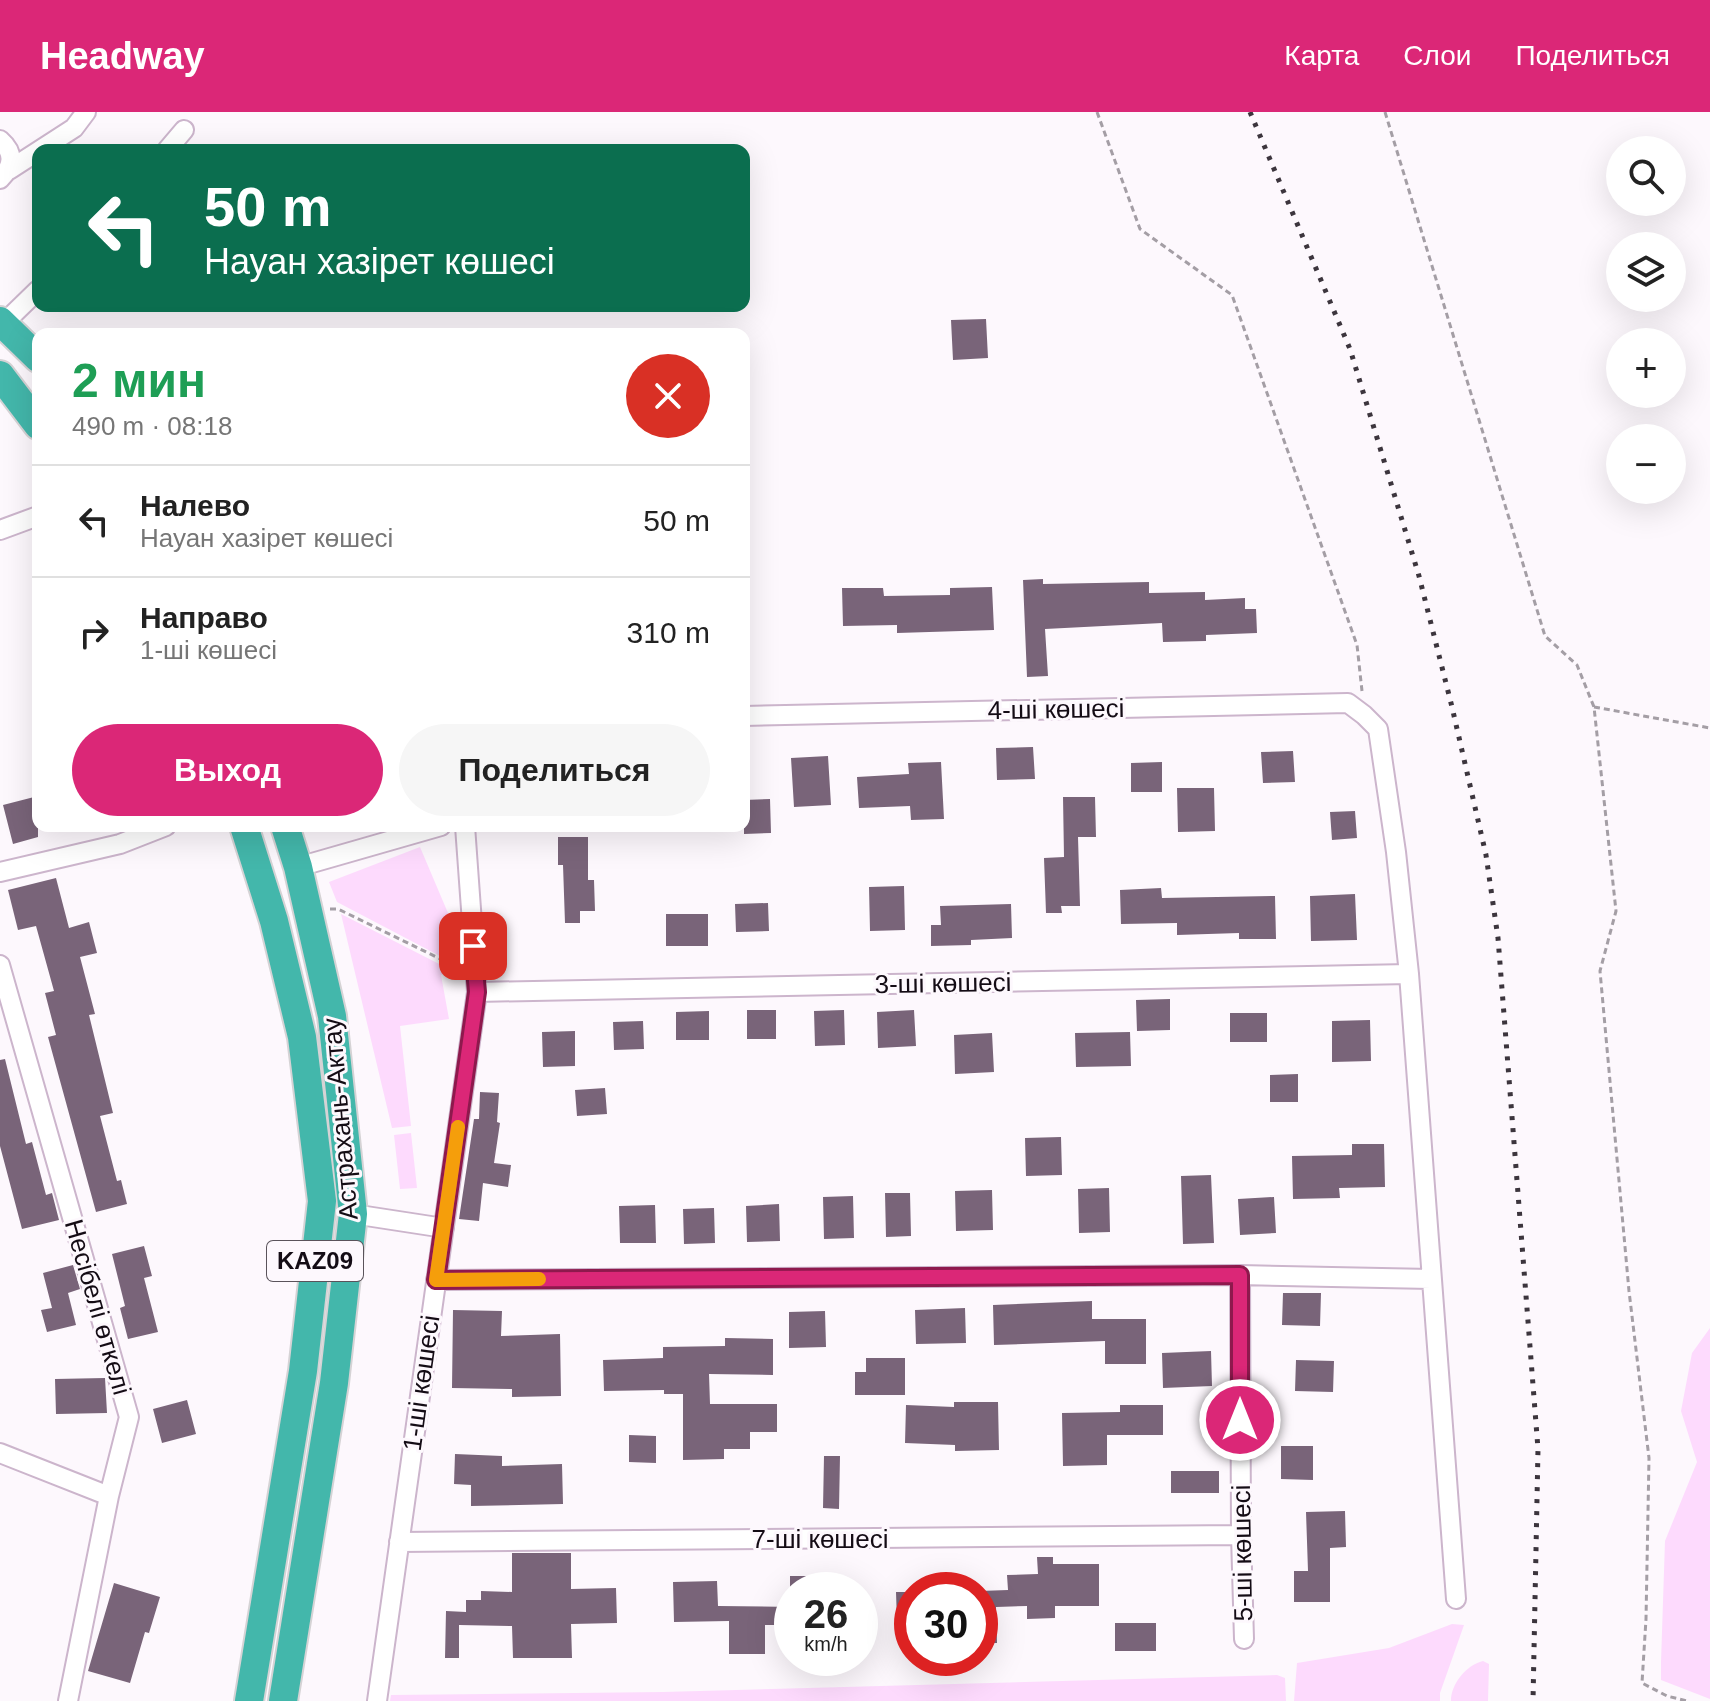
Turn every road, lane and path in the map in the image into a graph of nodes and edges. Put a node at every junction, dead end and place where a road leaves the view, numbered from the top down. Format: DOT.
graph roads {
  1 [pos="86,112"];
  2 [pos="1097,112"];
  3 [pos="1385,112"];
  4 [pos="184,130"];
  5 [pos="0,140"];
  6 [pos="50,144"];
  7 [pos="172,144"];
  8 [pos="32,156"];
  9 [pos="5,174"];
  10 [pos="32,295"];
  11 [pos="2,322"];
  12 [pos="32,352"];
  13 [pos="0,375"];
  14 [pos="32,417"];
  15 [pos="32,518"];
  16 [pos="0,530"];
  17 [pos="1594,707"];
  18 [pos="1364,715"];
  19 [pos="750,716"];
  20 [pos="1710,728"];
  21 [pos="151,832"];
  22 [pos="246,832"];
  23 [pos="287,832"];
  24 [pos="420,832"];
  25 [pos="465,832"];
  26 [pos="298,867"];
  27 [pos="0,872"];
  28 [pos="309,911"];
  29 [pos="0,965"];
  30 [pos="1409,974"];
  31 [pos="476,984"];
  32 [pos="353,1214"];
  33 [pos="444,1228"];
  34 [pos="1240,1275"];
  35 [pos="1431,1279"];
  36 [pos="436,1280"];
  37 [pos="0,1453"];
  38 [pos="109,1496"];
  39 [pos="1241,1535"];
  40 [pos="399,1542"];
  41 [pos="1456,1599"];
  42 [pos="1244,1639"];
  43 [pos="68,1701"];
  44 [pos="249,1701"];
  45 [pos="283,1701"];
  46 [pos="377,1701"];
  47 [pos="1687,1701"];
  1 -- 6 [label="street"];
  2 -- 18 [label="path"];
  3 -- 17 [label="path"];
  4 -- 7 [label="street"];
  5 -- 9 [label="street"];
  8 -- 9 [label="street"];
  10 -- 11 [label="street"];
  11 -- 12 [label="highway"];
  13 -- 14 [label="highway"];
  15 -- 16 [label="street"];
  17 -- 20 [label="path"];
  17 -- 47 [label="path"];
  18 -- 19 [label="street, 4-шi көшесі"];
  18 -- 30 [label="street"];
  21 -- 27 [label="street"];
  22 -- 44 [label="highway, KAZ09"];
  23 -- 26 [label="highway, Астрахань-Актау / KAZ09"];
  24 -- 26 [label="street"];
  25 -- 31 [label="street, 1-шi көшесі"];
  26 -- 28 [label="highway, Астрахань-Актау / KAZ09"];
  28 -- 31 [label="path"];
  28 -- 32 [label="highway, Астрахань-Актау / KAZ09"];
  29 -- 38 [label="street, Несібелі өткелі"];
  30 -- 31 [label="street, 3-шi көшесі"];
  30 -- 35 [label="street"];
  31 -- 33 [label="street, 1-шi көшесі"];
  32 -- 33 [label="street"];
  32 -- 45 [label="highway, Астрахань-Актау / KAZ09"];
  33 -- 36 [label="street, 1-шi көшесі"];
  34 -- 35 [label="street"];
  34 -- 36 [label="street"];
  34 -- 39 [label="street, 5-шi көшесі"];
  35 -- 41 [label="street"];
  36 -- 40 [label="street, 1-шi көшесі"];
  37 -- 38 [label="street"];
  38 -- 43 [label="street, Несібелі өткелі"];
  39 -- 40 [label="street, 7-шi көшесі"];
  39 -- 42 [label="street, 5-шi көшесі"];
  40 -- 46 [label="street, 1-шi көшесі"];
}
